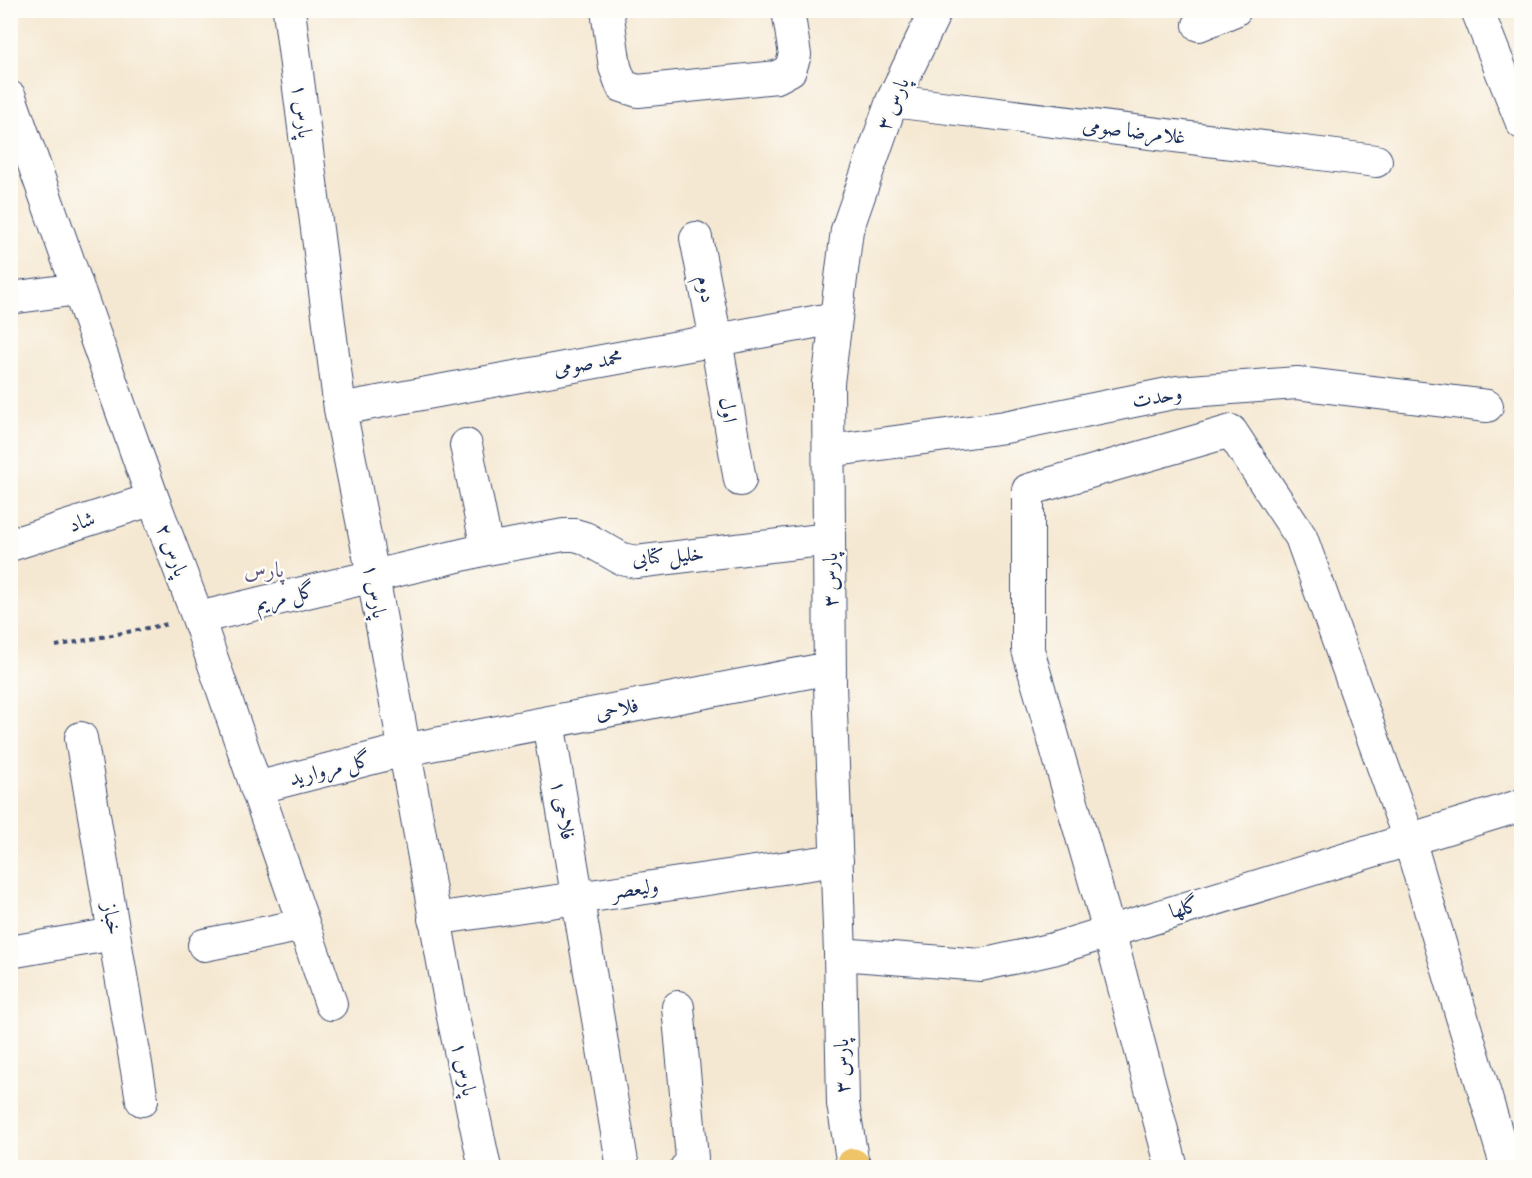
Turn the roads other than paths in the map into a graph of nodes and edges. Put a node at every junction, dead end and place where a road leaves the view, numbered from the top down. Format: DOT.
graph roads {
  1 [pos="289,10"];
  2 [pos="606,10"];
  3 [pos="788,10"];
  4 [pos="936,10"];
  5 [pos="1235,10"];
  6 [pos="1477,10"];
  7 [pos="1198,25"];
  8 [pos="892,101"];
  9 [pos="13,112"];
  10 [pos="1521,123"];
  11 [pos="1376,161"];
  12 [pos="696,238"];
  13 [pos="78,289"];
  14 [pos="10,298"];
  15 [pos="836,318"];
  16 [pos="716,340"];
  17 [pos="1487,406"];
  18 [pos="340,409"];
  19 [pos="466,445"];
  20 [pos="829,451"];
  21 [pos="740,480"];
  22 [pos="153,500"];
  23 [pos="829,539"];
  24 [pos="10,545"];
  25 [pos="488,549"];
  26 [pos="372,576"];
  27 [pos="198,618"];
  28 [pos="830,668"];
  29 [pos="548,722"];
  30 [pos="81,738"];
  31 [pos="404,750"];
  32 [pos="256,788"];
  33 [pos="1521,805"];
  34 [pos="1409,839"];
  35 [pos="837,860"];
  36 [pos="578,898"];
  37 [pos="434,919"];
  38 [pos="303,925"];
  39 [pos="1109,931"];
  40 [pos="114,934"];
  41 [pos="204,945"];
  42 [pos="10,952"];
  43 [pos="840,954"];
  44 [pos="331,1004"];
  45 [pos="678,1007"];
  46 [pos="142,1100"];
  47 [pos="485,1167"];
  48 [pos="623,1167"];
  49 [pos="686,1167"];
  50 [pos="853,1167"];
  51 [pos="1172,1167"];
  52 [pos="1507,1167"];
  1 -- 18 [label="street, پارس ۱"];
  2 -- 3 [label="street"];
  4 -- 8 [label="street, پارس ۳"];
  5 -- 7 [label="street"];
  6 -- 10 [label="street"];
  8 -- 11 [label="street, غلامرضا صومی"];
  8 -- 15 [label="street, پارس ۳"];
  9 -- 13 [label="street, پارس ۲"];
  12 -- 16 [label="street, دوم"];
  13 -- 14 [label="street"];
  13 -- 22 [label="street, پارس ۲"];
  15 -- 16 [label="street, محمد صومی"];
  15 -- 20 [label="street, پارس ۳"];
  16 -- 18 [label="street, محمد صومی"];
  16 -- 21 [label="street, اول"];
  17 -- 20 [label="street, وحدت"];
  18 -- 26 [label="street, پارس ۱"];
  19 -- 25 [label="street"];
  20 -- 23 [label="street, پارس ۳"];
  22 -- 24 [label="street, شاد"];
  22 -- 27 [label="street, پارس ۲"];
  23 -- 25 [label="street, خلیل کتابی"];
  23 -- 28 [label="street, پارس ۳"];
  25 -- 26 [label="street, خلیل کتابی"];
  26 -- 27 [label="street, گل مریم"];
  26 -- 31 [label="street, پارس ۱"];
  27 -- 32 [label="street, پارس ۲"];
  28 -- 29 [label="street, فلاحی"];
  28 -- 35 [label="street, پارس ۳"];
  29 -- 31 [label="street, فلاحی"];
  29 -- 36 [label="street, فلاحی ۱"];
  30 -- 40 [label="street, خباز"];
  31 -- 32 [label="street, گل مروارید"];
  31 -- 37 [label="street, پارس ۱"];
  32 -- 38 [label="street, پارس ۲"];
  33 -- 34 [label="street, گلها"];
  34 -- 39 [label="street, گلها"];
  34 -- 39 [label="street"];
  34 -- 52 [label="street"];
  35 -- 36 [label="street, ولیعصر"];
  35 -- 43 [label="street, پارس ۳"];
  36 -- 37 [label="street, ولیعصر"];
  36 -- 48 [label="street, فلاحی ۱"];
  37 -- 47 [label="street, پارس ۱"];
  38 -- 41 [label="street"];
  38 -- 44 [label="street, پارس ۲"];
  39 -- 43 [label="street, گلها"];
  39 -- 51 [label="street"];
  40 -- 42 [label="street"];
  40 -- 46 [label="street, خباز"];
  43 -- 50 [label="street, پارس ۳"];
  45 -- 49 [label="street"];
}
